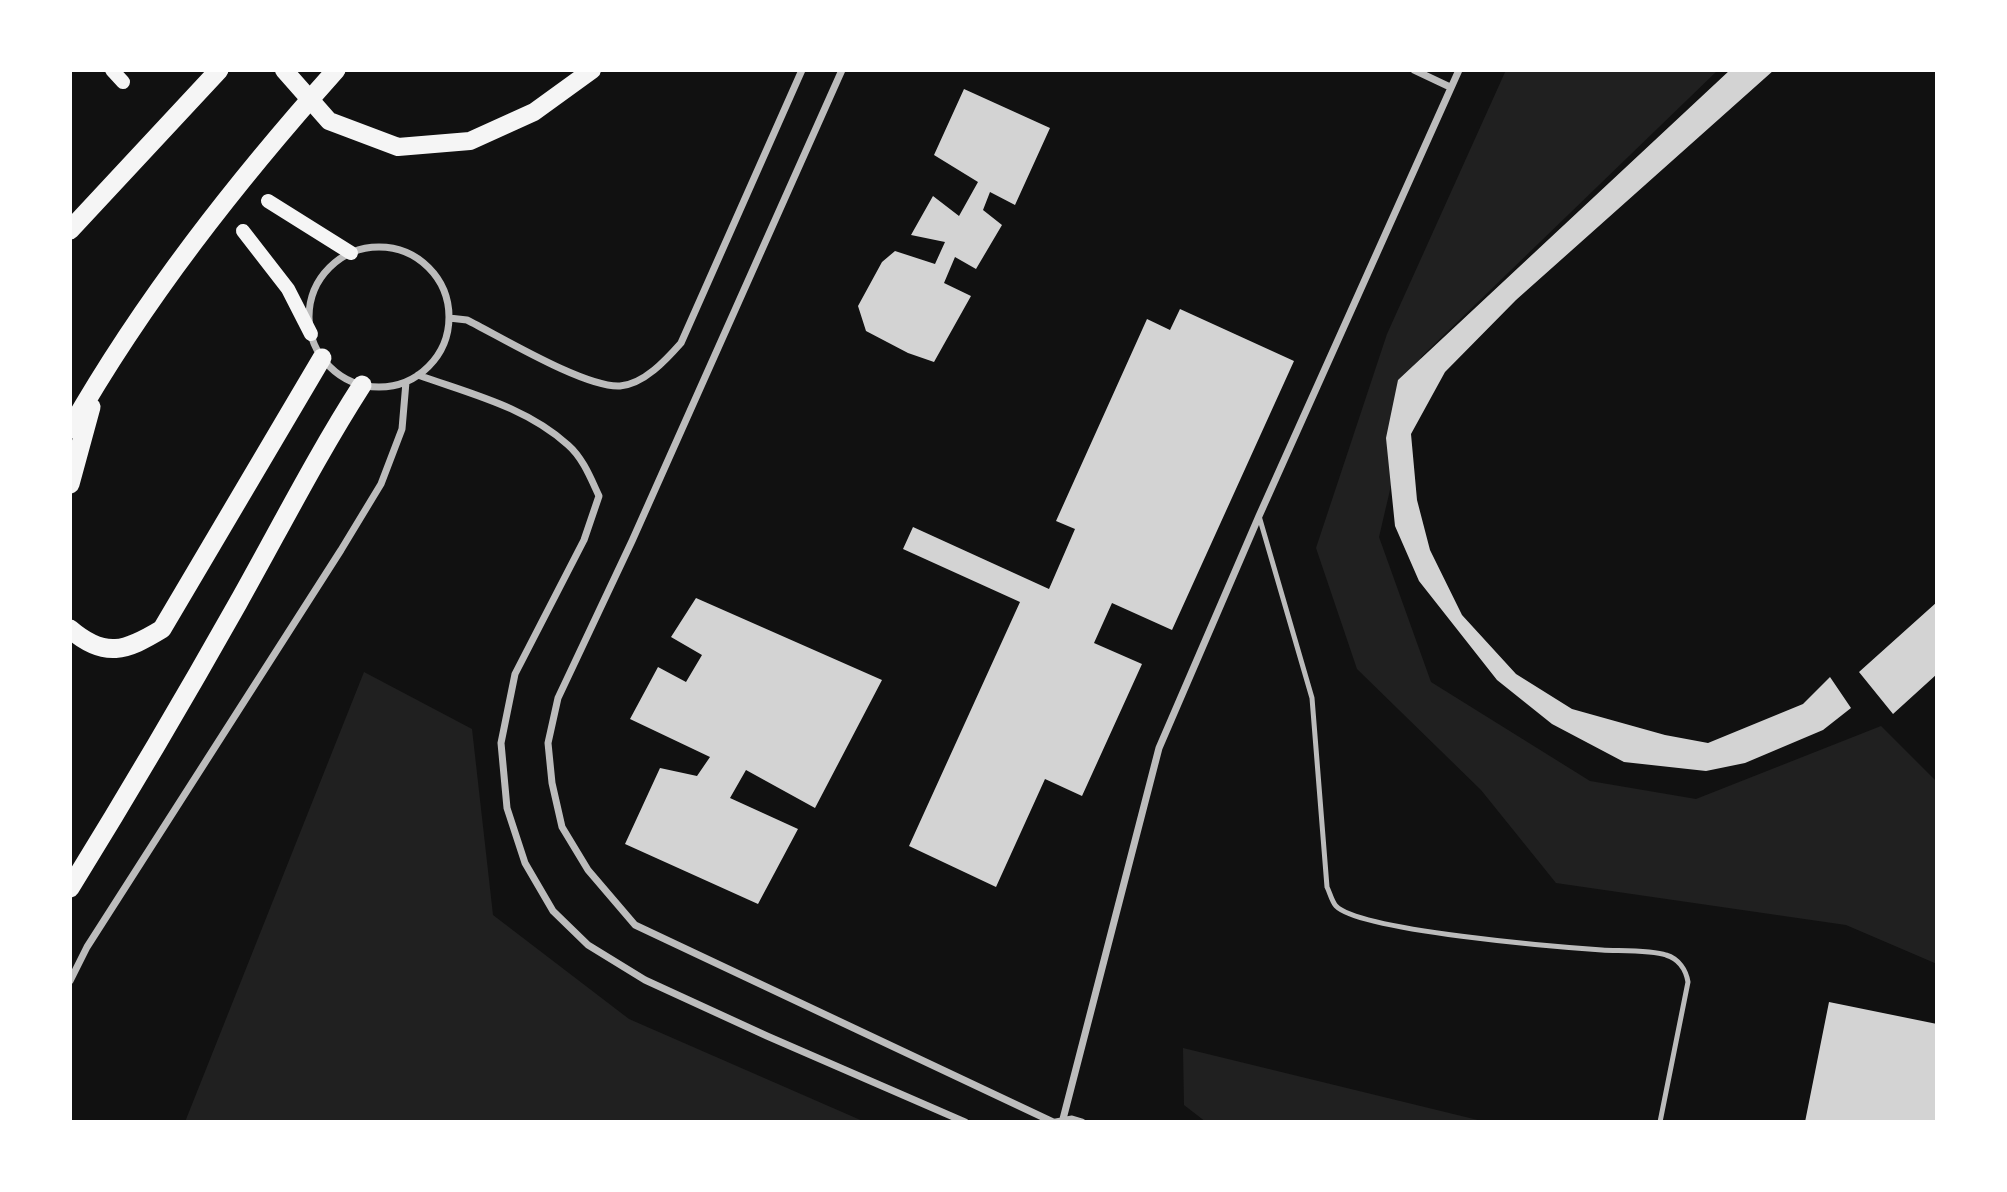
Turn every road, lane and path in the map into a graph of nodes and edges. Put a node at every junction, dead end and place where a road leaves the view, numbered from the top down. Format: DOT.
graph roads {
  1 [pos="112,70"];
  2 [pos="219,70"];
  3 [pos="284,70"];
  4 [pos="337,70"];
  5 [pos="592,70"];
  6 [pos="802,70"];
  7 [pos="842,70"];
  8 [pos="1413,70"];
  9 [pos="1459,70"];
  10 [pos="123,82"];
  11 [pos="1450,87"];
  12 [pos="268,201"];
  13 [pos="73,226"];
  14 [pos="243,231"];
  15 [pos="351,253"];
  16 [pos="449,318"];
  17 [pos="311,334"];
  18 [pos="322,358"];
  19 [pos="418,375"];
  20 [pos="100,376"];
  21 [pos="406,382"];
  22 [pos="362,385"];
  23 [pos="70,429"];
  24 [pos="70,484"];
  25 [pos="1259,516"];
  26 [pos="70,629"];
  27 [pos="70,888"];
  28 [pos="70,981"];
  29 [pos="1057,1121"];
  30 [pos="965,1122"];
  31 [pos="1082,1122"];
  32 [pos="1660,1122"];
  1 -- 10 [label="main road"];
  2 -- 13 [label="highway"];
  3 -- 5 [label="main road"];
  4 -- 20 [label="highway"];
  6 -- 16 [label="street"];
  7 -- 29 [label="street"];
  8 -- 11 [label="street"];
  9 -- 11 [label="street"];
  11 -- 25 [label="street"];
  12 -- 15 [label="main road"];
  14 -- 17 [label="main road"];
  15 -- 16 [label="street"];
  15 -- 17 [label="street"];
  16 -- 19 [label="street"];
  17 -- 18 [label="street"];
  18 -- 22 [label="street"];
  18 -- 26 [label="highway"];
  19 -- 21 [label="street"];
  19 -- 30 [label="street"];
  20 -- 23 [label="highway"];
  20 -- 24 [label="highway"];
  21 -- 22 [label="street"];
  21 -- 28 [label="street"];
  22 -- 27 [label="highway"];
  25 -- 29 [label="street"];
  25 -- 32 [label="lane"];
  29 -- 31 [label="street"];
}
